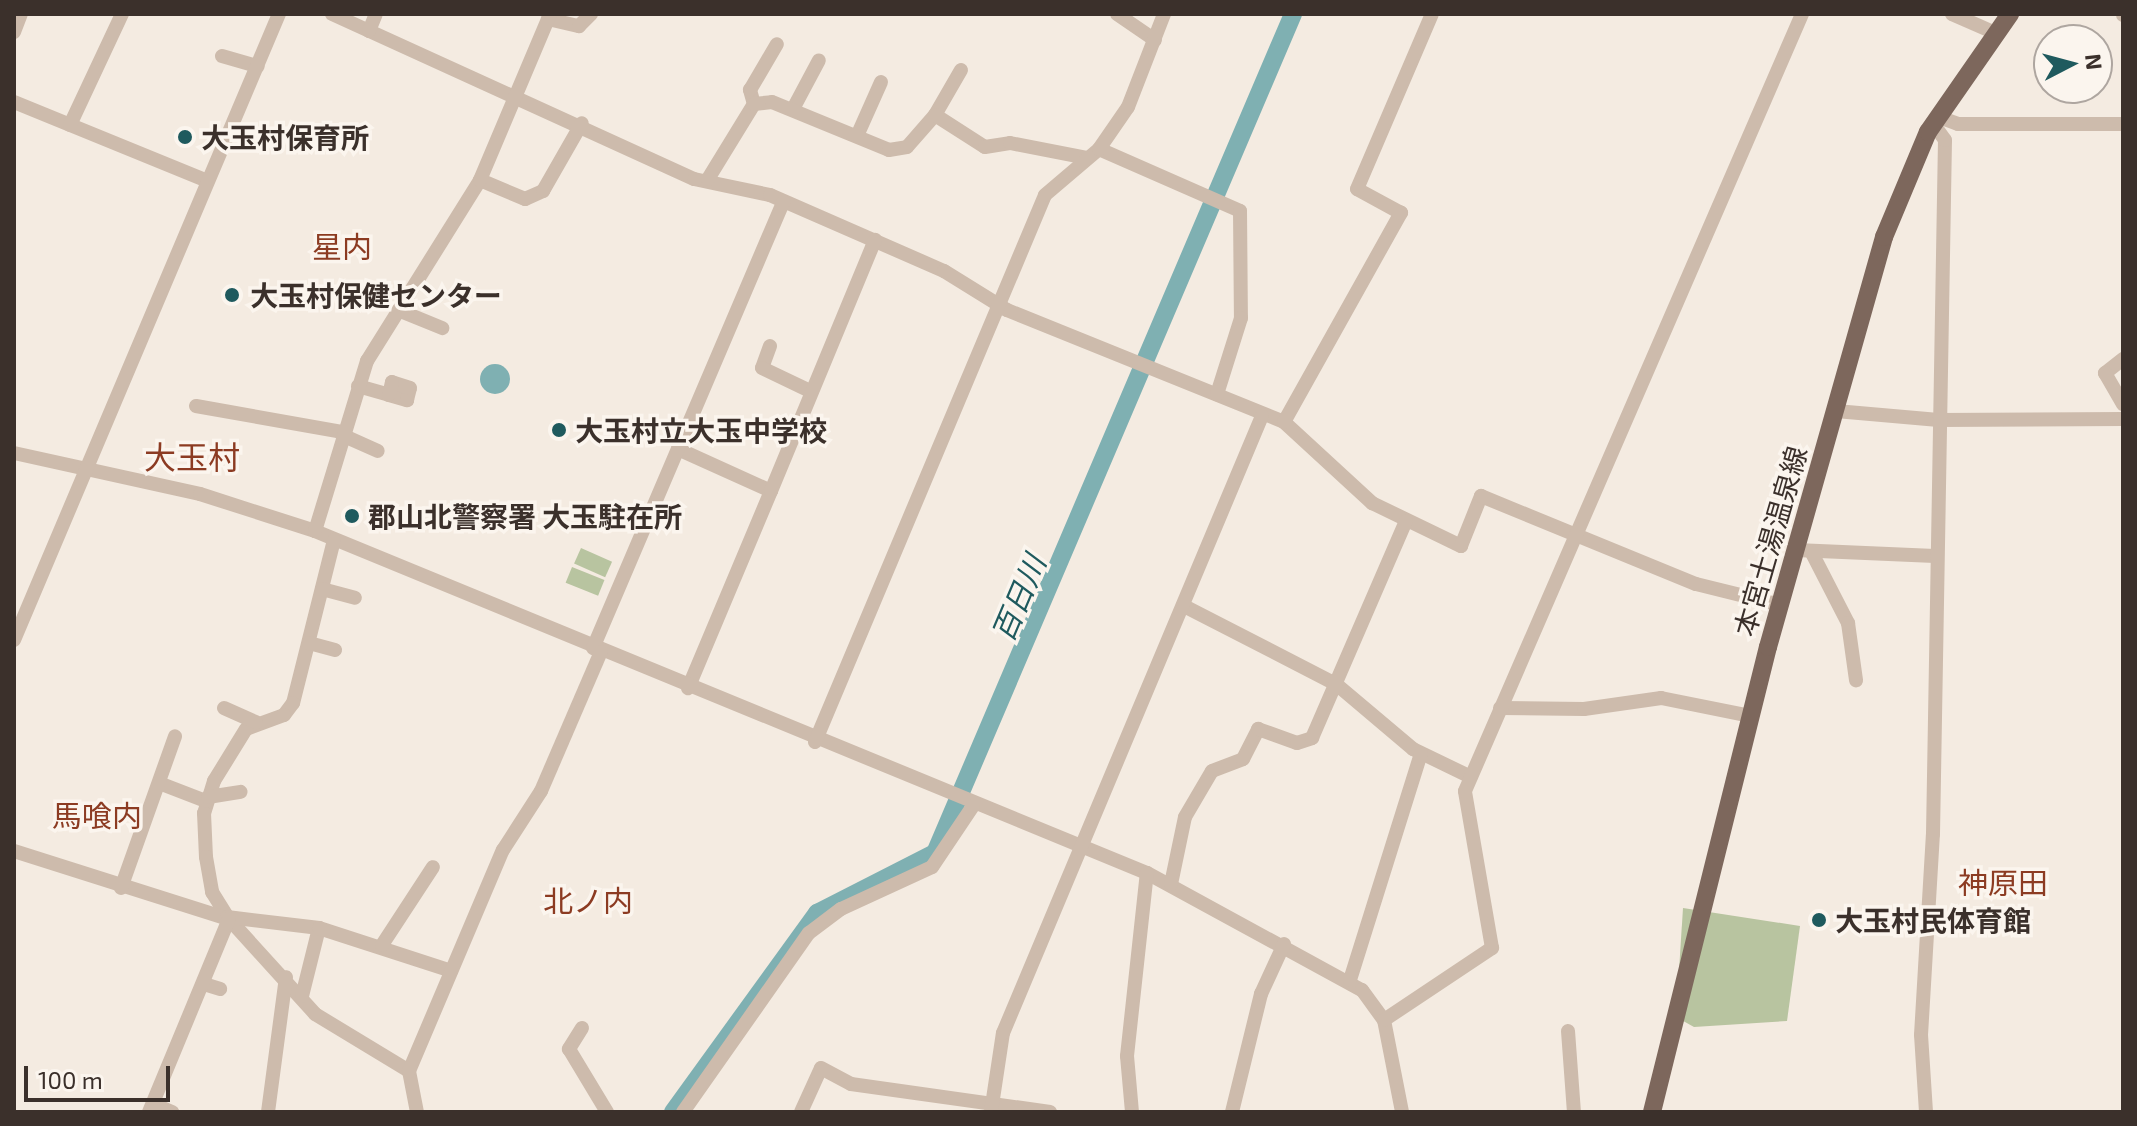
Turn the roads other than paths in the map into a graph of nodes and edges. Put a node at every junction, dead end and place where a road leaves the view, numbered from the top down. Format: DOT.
graph roads {
  1 [pos="21,14"];
  2 [pos="122,14"];
  3 [pos="279,14"];
  4 [pos="332,14"];
  5 [pos="376,14"];
  6 [pos="591,14"];
  7 [pos="1117,14"];
  8 [pos="1164,14"];
  9 [pos="1432,14"];
  10 [pos="1802,14"];
  11 [pos="1952,14"];
  12 [pos="2010,14"];
  13 [pos="549,16"];
  14 [pos="369,31"];
  15 [pos="14,32"];
  16 [pos="1995,33"];
  17 [pos="1155,40"];
  18 [pos="777,44"];
  19 [pos="222,56"];
  20 [pos="819,60"];
  21 [pos="258,66"];
  22 [pos="961,70"];
  23 [pos="881,82"];
  24 [pos="517,94"];
  25 [pos="14,102"];
  26 [pos="754,104"];
  27 [pos="793,109"];
  28 [pos="935,115"];
  29 [pos="1936,121"];
  30 [pos="582,123"];
  31 [pos="2123,124"];
  32 [pos="70,125"];
  33 [pos="857,136"];
  34 [pos="1093,154"];
  35 [pos="708,179"];
  36 [pos="480,180"];
  37 [pos="208,181"];
  38 [pos="783,202"];
  39 [pos="875,240"];
  40 [pos="999,305"];
  41 [pos="398,310"];
  42 [pos="442,328"];
  43 [pos="770,346"];
  44 [pos="2123,359"];
  45 [pos="358,386"];
  46 [pos="810,391"];
  47 [pos="1217,394"];
  48 [pos="389,395"];
  49 [pos="2123,404"];
  50 [pos="196,406"];
  51 [pos="1836,411"];
  52 [pos="1262,416"];
  53 [pos="2123,419"];
  54 [pos="1939,420"];
  55 [pos="1284,422"];
  56 [pos="342,433"];
  57 [pos="678,449"];
  58 [pos="378,451"];
  59 [pos="14,453"];
  60 [pos="86,472"];
  61 [pos="771,491"];
  62 [pos="1406,521"];
  63 [pos="315,531"];
  64 [pos="1577,535"];
  65 [pos="334,540"];
  66 [pos="1804,552"];
  67 [pos="1935,556"];
  68 [pos="322,589"];
  69 [pos="355,598"];
  70 [pos="1781,605"];
  71 [pos="1184,606"];
  72 [pos="14,640"];
  73 [pos="309,643"];
  74 [pos="335,650"];
  75 [pos="597,650"];
  76 [pos="1856,680"];
  77 [pos="1336,684"];
  78 [pos="688,688"];
  79 [pos="224,708"];
  80 [pos="1500,708"];
  81 [pos="1751,716"];
  82 [pos="256,722"];
  83 [pos="175,736"];
  84 [pos="815,742"];
  85 [pos="1421,754"];
  86 [pos="1471,777"];
  87 [pos="159,783"];
  88 [pos="241,792"];
  89 [pos="207,799"];
  90 [pos="970,804"];
  91 [pos="1081,847"];
  92 [pos="14,851"];
  93 [pos="433,867"];
  94 [pos="1147,873"];
  95 [pos="1171,884"];
  96 [pos="121,888"];
  97 [pos="228,918"];
  98 [pos="319,928"];
  99 [pos="1284,944"];
  100 [pos="382,945"];
  101 [pos="451,971"];
  102 [pos="286,977"];
  103 [pos="1350,980"];
  104 [pos="204,984"];
  105 [pos="220,989"];
  106 [pos="302,996"];
  107 [pos="1384,1020"];
  108 [pos="582,1028"];
  109 [pos="1568,1031"];
  110 [pos="409,1071"];
  111 [pos="151,1108"];
  112 [pos="992,1108"];
  113 [pos="172,1112"];
  114 [pos="268,1112"];
  115 [pos="417,1112"];
  116 [pos="607,1112"];
  117 [pos="683,1112"];
  118 [pos="801,1112"];
  119 [pos="1050,1112"];
  120 [pos="1132,1112"];
  121 [pos="1232,1112"];
  122 [pos="1402,1112"];
  123 [pos="1574,1112"];
  124 [pos="1652,1112"];
  125 [pos="1926,1112"];
  1 -- 15 [label="street"];
  2 -- 32 [label="street"];
  3 -- 21 [label="street"];
  4 -- 14 [label="street"];
  5 -- 14 [label="street"];
  6 -- 13 [label="street"];
  7 -- 17 [label="street"];
  8 -- 17 [label="street"];
  9 -- 55 [label="street"];
  10 -- 64 [label="street"];
  11 -- 16 [label="street"];
  12 -- 16 [label="main road, 本宮土湯温泉線"];
  13 -- 24 [label="street"];
  14 -- 24 [label="street"];
  16 -- 29 [label="main road, 本宮土湯温泉線"];
  17 -- 34 [label="street"];
  18 -- 26 [label="street"];
  19 -- 21 [label="street"];
  20 -- 27 [label="street"];
  21 -- 37 [label="street"];
  22 -- 28 [label="street"];
  23 -- 33 [label="street"];
  24 -- 30 [label="street"];
  24 -- 36 [label="street"];
  25 -- 32 [label="street"];
  26 -- 27 [label="street"];
  26 -- 35 [label="street"];
  27 -- 33 [label="street"];
  28 -- 33 [label="street"];
  28 -- 34 [label="street"];
  29 -- 31 [label="street"];
  29 -- 51 [label="main road, 本宮土湯温泉線"];
  29 -- 54 [label="street"];
  30 -- 35 [label="street"];
  30 -- 36 [label="street"];
  32 -- 37 [label="street"];
  34 -- 40 [label="street"];
  34 -- 47 [label="street"];
  35 -- 38 [label="street"];
  36 -- 41 [label="street"];
  37 -- 60 [label="street"];
  38 -- 39 [label="street"];
  38 -- 57 [label="street"];
  39 -- 40 [label="street"];
  39 -- 46 [label="street"];
  40 -- 47 [label="street"];
  40 -- 84 [label="street"];
  41 -- 42 [label="street"];
  41 -- 45 [label="street"];
  43 -- 46 [label="street"];
  44 -- 49 [label="street"];
  45 -- 48 [label="street"];
  45 -- 56 [label="street"];
  46 -- 61 [label="street"];
  47 -- 52 [label="street"];
  50 -- 56 [label="street"];
  51 -- 54 [label="street"];
  51 -- 66 [label="main road, 本宮土湯温泉線"];
  52 -- 55 [label="street"];
  52 -- 71 [label="street"];
  53 -- 54 [label="street"];
  54 -- 67 [label="street"];
  55 -- 62 [label="street"];
  56 -- 58 [label="street"];
  56 -- 63 [label="street"];
  57 -- 61 [label="street"];
  57 -- 75 [label="street"];
  59 -- 60 [label="street"];
  60 -- 63 [label="street"];
  60 -- 72 [label="street"];
  61 -- 78 [label="street"];
  62 -- 64 [label="street"];
  62 -- 77 [label="street"];
  63 -- 65 [label="street"];
  64 -- 70 [label="street"];
  64 -- 80 [label="street"];
  65 -- 68 [label="street"];
  65 -- 75 [label="street"];
  66 -- 67 [label="street"];
  66 -- 70 [label="main road, 本宮土湯温泉線"];
  66 -- 76 [label="street"];
  67 -- 125 [label="street"];
  68 -- 69 [label="street"];
  68 -- 73 [label="street"];
  70 -- 81 [label="main road, 本宮土湯温泉線"];
  71 -- 77 [label="street"];
  71 -- 91 [label="street"];
  73 -- 74 [label="street"];
  73 -- 82 [label="street"];
  75 -- 78 [label="street"];
  75 -- 101 [label="street"];
  77 -- 85 [label="street"];
  77 -- 95 [label="street"];
  78 -- 84 [label="street"];
  79 -- 82 [label="street"];
  80 -- 81 [label="street"];
  80 -- 86 [label="street"];
  81 -- 124 [label="main road, 本宮土湯温泉線"];
  82 -- 89 [label="street"];
  83 -- 87 [label="street"];
  84 -- 90 [label="street"];
  85 -- 86 [label="street"];
  85 -- 103 [label="street"];
  86 -- 107 [label="street"];
  87 -- 89 [label="street"];
  87 -- 96 [label="street"];
  88 -- 89 [label="street"];
  89 -- 97 [label="street"];
  90 -- 91 [label="street"];
  90 -- 117 [label="street"];
  91 -- 94 [label="street"];
  91 -- 112 [label="street"];
  92 -- 96 [label="street"];
  93 -- 100 [label="street"];
  94 -- 95 [label="street"];
  94 -- 120 [label="street"];
  95 -- 99 [label="street"];
  96 -- 97 [label="street"];
  97 -- 98 [label="street"];
  97 -- 102 [label="street"];
  97 -- 104 [label="street"];
  98 -- 100 [label="street"];
  98 -- 106 [label="street"];
  99 -- 103 [label="street"];
  99 -- 121 [label="street"];
  100 -- 101 [label="street"];
  101 -- 110 [label="street"];
  102 -- 106 [label="street"];
  102 -- 114 [label="street"];
  103 -- 107 [label="street"];
  104 -- 105 [label="street"];
  104 -- 111 [label="street"];
  106 -- 110 [label="street"];
  107 -- 122 [label="street"];
  108 -- 116 [label="street"];
  109 -- 123 [label="street"];
  110 -- 115 [label="street"];
  111 -- 113 [label="street"];
  112 -- 118 [label="street"];
  112 -- 119 [label="street"];
}
